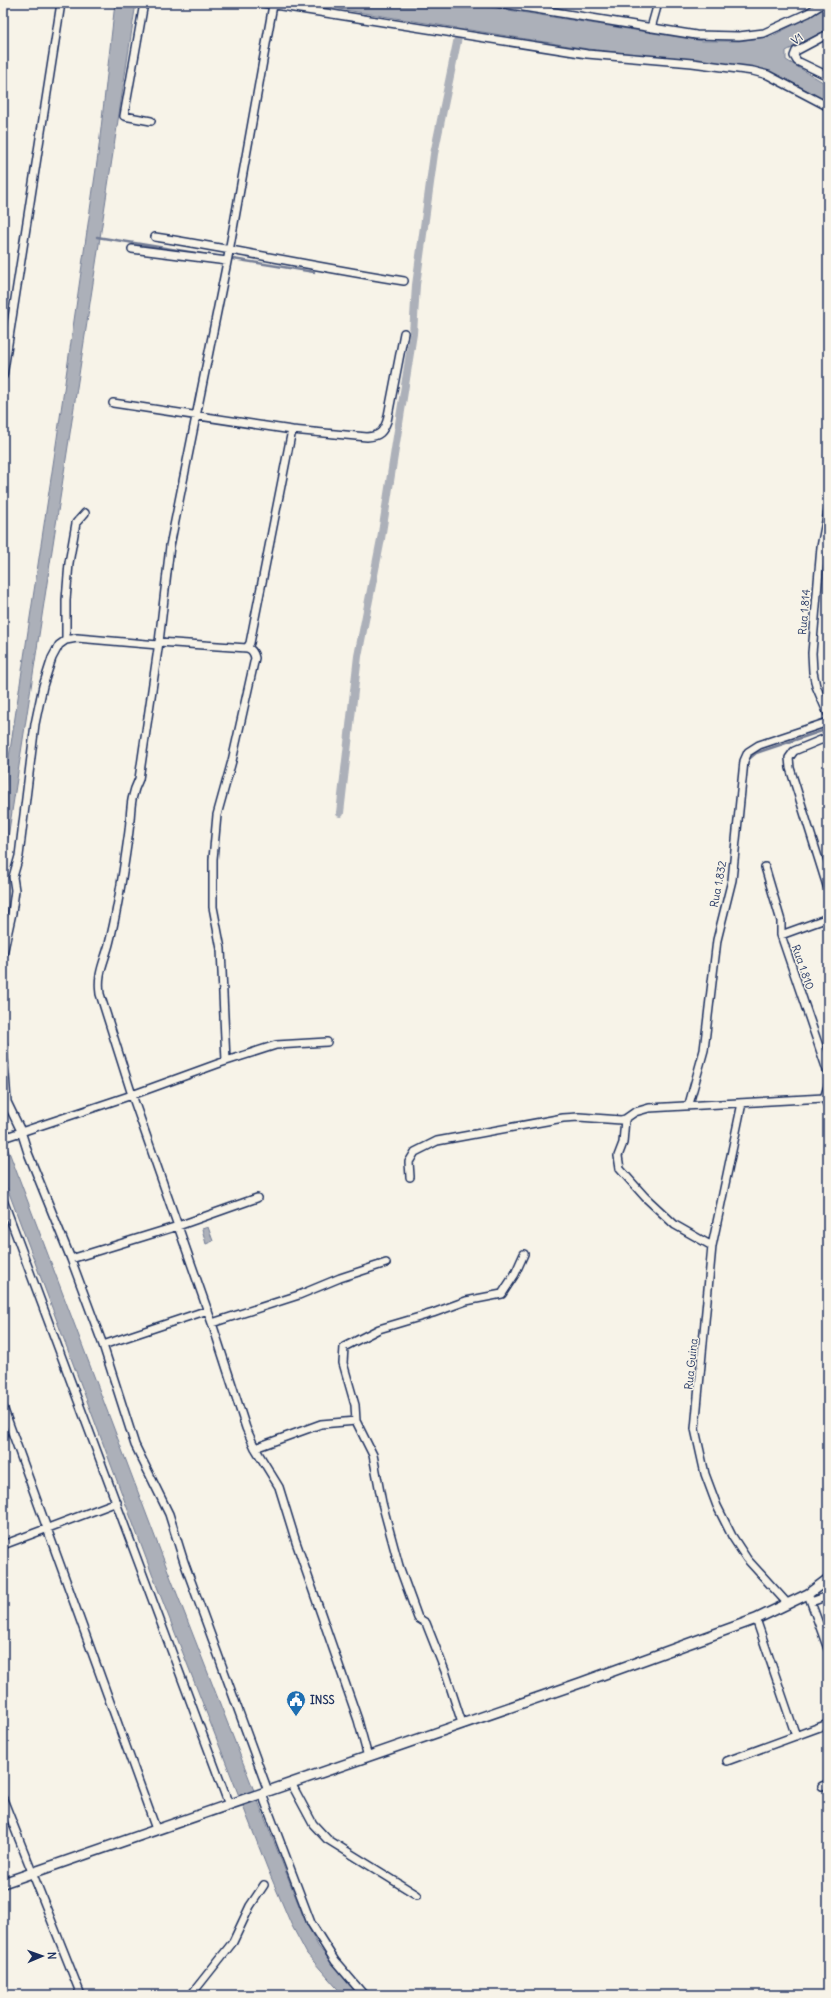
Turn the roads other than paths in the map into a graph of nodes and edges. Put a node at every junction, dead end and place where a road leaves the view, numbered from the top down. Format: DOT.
graph roads {
  1 [pos="61,3"];
  2 [pos="144,3"];
  3 [pos="262,3"];
  4 [pos="499,3"];
  5 [pos="658,3"];
  6 [pos="824,3"];
  7 [pos="273,5"];
  8 [pos="651,28"];
  9 [pos="828,34"];
  10 [pos="828,76"];
  11 [pos="827,106"];
  12 [pos="151,121"];
  13 [pos="155,236"];
  14 [pos="229,248"];
  15 [pos="132,250"];
  16 [pos="227,261"];
  17 [pos="404,281"];
  18 [pos="6,330"];
  19 [pos="404,333"];
  20 [pos="3,376"];
  21 [pos="114,403"];
  22 [pos="196,415"];
  23 [pos="292,430"];
  24 [pos="828,511"];
  25 [pos="85,512"];
  26 [pos="66,640"];
  27 [pos="159,644"];
  28 [pos="246,648"];
  29 [pos="828,714"];
  30 [pos="828,722"];
  31 [pos="828,737"];
  32 [pos="765,867"];
  33 [pos="828,889"];
  34 [pos="828,918"];
  35 [pos="781,935"];
  36 [pos="3,954"];
  37 [pos="327,1042"];
  38 [pos="3,1044"];
  39 [pos="226,1061"];
  40 [pos="828,1073"];
  41 [pos="828,1086"];
  42 [pos="132,1095"];
  43 [pos="824,1098"];
  44 [pos="742,1103"];
  45 [pos="689,1104"];
  46 [pos="828,1106"];
  47 [pos="625,1119"];
  48 [pos="22,1131"];
  49 [pos="3,1138"];
  50 [pos="410,1177"];
  51 [pos="257,1198"];
  52 [pos="3,1200"];
  53 [pos="178,1226"];
  54 [pos="712,1246"];
  55 [pos="524,1254"];
  56 [pos="71,1259"];
  57 [pos="386,1263"];
  58 [pos="208,1310"];
  59 [pos="212,1323"];
  60 [pos="103,1345"];
  61 [pos="3,1407"];
  62 [pos="356,1421"];
  63 [pos="255,1448"];
  64 [pos="117,1502"];
  65 [pos="46,1528"];
  66 [pos="3,1545"];
  67 [pos="828,1579"];
  68 [pos="828,1596"];
  69 [pos="810,1598"];
  70 [pos="788,1604"];
  71 [pos="756,1619"];
  72 [pos="828,1649"];
  73 [pos="462,1723"];
  74 [pos="828,1724"];
  75 [pos="796,1736"];
  76 [pos="368,1757"];
  77 [pos="727,1761"];
  78 [pos="291,1783"];
  79 [pos="262,1793"];
  80 [pos="3,1799"];
  81 [pos="231,1804"];
  82 [pos="156,1829"];
  83 [pos="31,1874"];
  84 [pos="3,1883"];
  85 [pos="264,1885"];
  86 [pos="417,1895"];
  87 [pos="81,1995"];
  88 [pos="191,1995"];
  89 [pos="364,1995"];
  1 -- 18 [label="street"];
  2 -- 12 [label="street"];
  3 -- 7 [label="street"];
  4 -- 8 [label="street"];
  5 -- 8 [label="street"];
  6 -- 8 [label="street"];
  7 -- 11 [label="street"];
  7 -- 14 [label="street"];
  9 -- 10 [label="street, V1"];
  13 -- 14 [label="street"];
  14 -- 16 [label="street"];
  14 -- 17 [label="street"];
  15 -- 16 [label="street"];
  16 -- 22 [label="street"];
  18 -- 20 [label="street"];
  19 -- 23 [label="street"];
  21 -- 22 [label="street"];
  22 -- 23 [label="street"];
  22 -- 27 [label="street"];
  23 -- 28 [label="street"];
  24 -- 29 [label="street, Rua 1.814"];
  25 -- 26 [label="street"];
  26 -- 27 [label="street"];
  26 -- 36 [label="street"];
  27 -- 28 [label="street"];
  27 -- 42 [label="street"];
  28 -- 39 [label="street"];
  30 -- 45 [label="street, Rua 1.832"];
  31 -- 33 [label="street"];
  32 -- 35 [label="street, Rua 1.810"];
  34 -- 35 [label="street"];
  35 -- 40 [label="street, Rua 1.810"];
  37 -- 39 [label="street"];
  38 -- 48 [label="street"];
  39 -- 42 [label="street"];
  41 -- 43 [label="street"];
  42 -- 48 [label="street"];
  42 -- 53 [label="street"];
  43 -- 44 [label="street"];
  43 -- 46 [label="street"];
  44 -- 45 [label="street"];
  44 -- 54 [label="street, Rua Guina"];
  45 -- 47 [label="street"];
  47 -- 50 [label="street"];
  47 -- 54 [label="street"];
  48 -- 49 [label="street"];
  48 -- 56 [label="street"];
  51 -- 53 [label="street"];
  52 -- 64 [label="street"];
  53 -- 56 [label="street"];
  53 -- 58 [label="street"];
  54 -- 70 [label="street, Rua Guina"];
  55 -- 62 [label="street"];
  56 -- 60 [label="street"];
  57 -- 59 [label="street"];
  58 -- 59 [label="street"];
  58 -- 60 [label="street"];
  59 -- 63 [label="street"];
  60 -- 79 [label="street"];
  61 -- 65 [label="street"];
  62 -- 63 [label="street"];
  62 -- 73 [label="street"];
  63 -- 76 [label="street"];
  64 -- 65 [label="street"];
  64 -- 81 [label="street"];
  65 -- 66 [label="street"];
  65 -- 82 [label="street"];
  67 -- 69 [label="street"];
  68 -- 69 [label="street"];
  69 -- 70 [label="street"];
  69 -- 72 [label="street"];
  70 -- 71 [label="street"];
  71 -- 73 [label="street"];
  71 -- 75 [label="street"];
  73 -- 76 [label="street"];
  74 -- 75 [label="street"];
  75 -- 77 [label="street"];
  76 -- 78 [label="street"];
  78 -- 79 [label="street"];
  78 -- 86 [label="street"];
  79 -- 81 [label="street"];
  79 -- 89 [label="street"];
  80 -- 83 [label="street"];
  81 -- 82 [label="street"];
  82 -- 83 [label="street"];
  83 -- 84 [label="street"];
  83 -- 87 [label="street"];
  85 -- 88 [label="street"];
}
